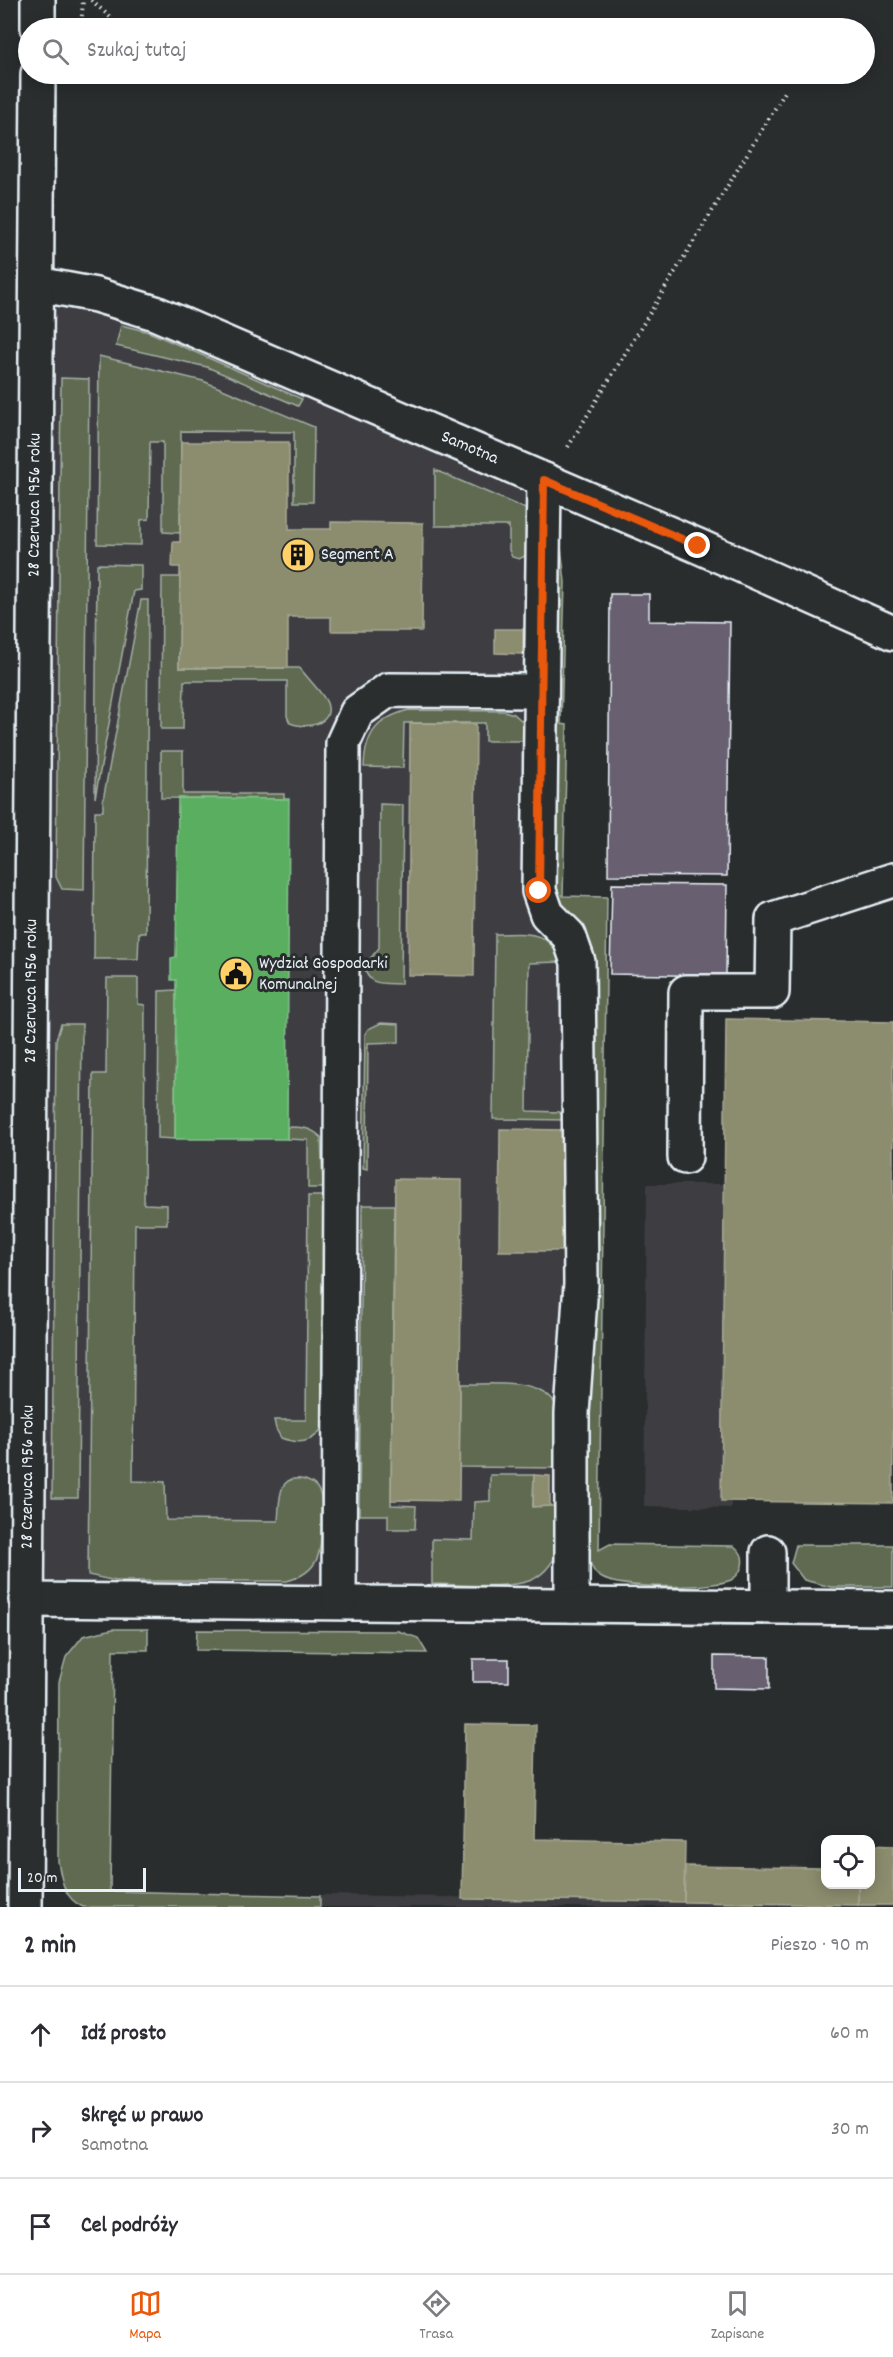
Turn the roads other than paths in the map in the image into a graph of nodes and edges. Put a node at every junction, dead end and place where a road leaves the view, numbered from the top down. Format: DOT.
graph roads {
  1 [pos="38,0"];
  2 [pos="38,18"];
  3 [pos="38,84"];
  4 [pos="37,285"];
  5 [pos="544,480"];
  6 [pos="893,633"];
  7 [pos="541,691"];
  8 [pos="893,880"];
  9 [pos="685,1156"];
  10 [pos="768,1551"];
  11 [pos="26,1600"];
  12 [pos="339,1602"];
  13 [pos="572,1605"];
  14 [pos="768,1606"];
  15 [pos="893,1608"];
  16 [pos="25,1907"];
  1 -- 2 [label="street"];
  3 -- 4 [label="street, 28 Czerwca 1956 roku"];
  4 -- 5 [label="street, Samotna"];
  4 -- 11 [label="street, 28 Czerwca 1956 roku"];
  5 -- 6 [label="street, Samotna"];
  5 -- 7 [label="street"];
  7 -- 12 [label="street"];
  7 -- 13 [label="street"];
  8 -- 9 [label="street"];
  10 -- 14 [label="street"];
  11 -- 12 [label="street"];
  11 -- 16 [label="street, 28 Czerwca 1956 roku"];
  12 -- 13 [label="street"];
  13 -- 14 [label="street"];
  14 -- 15 [label="street"];
}
